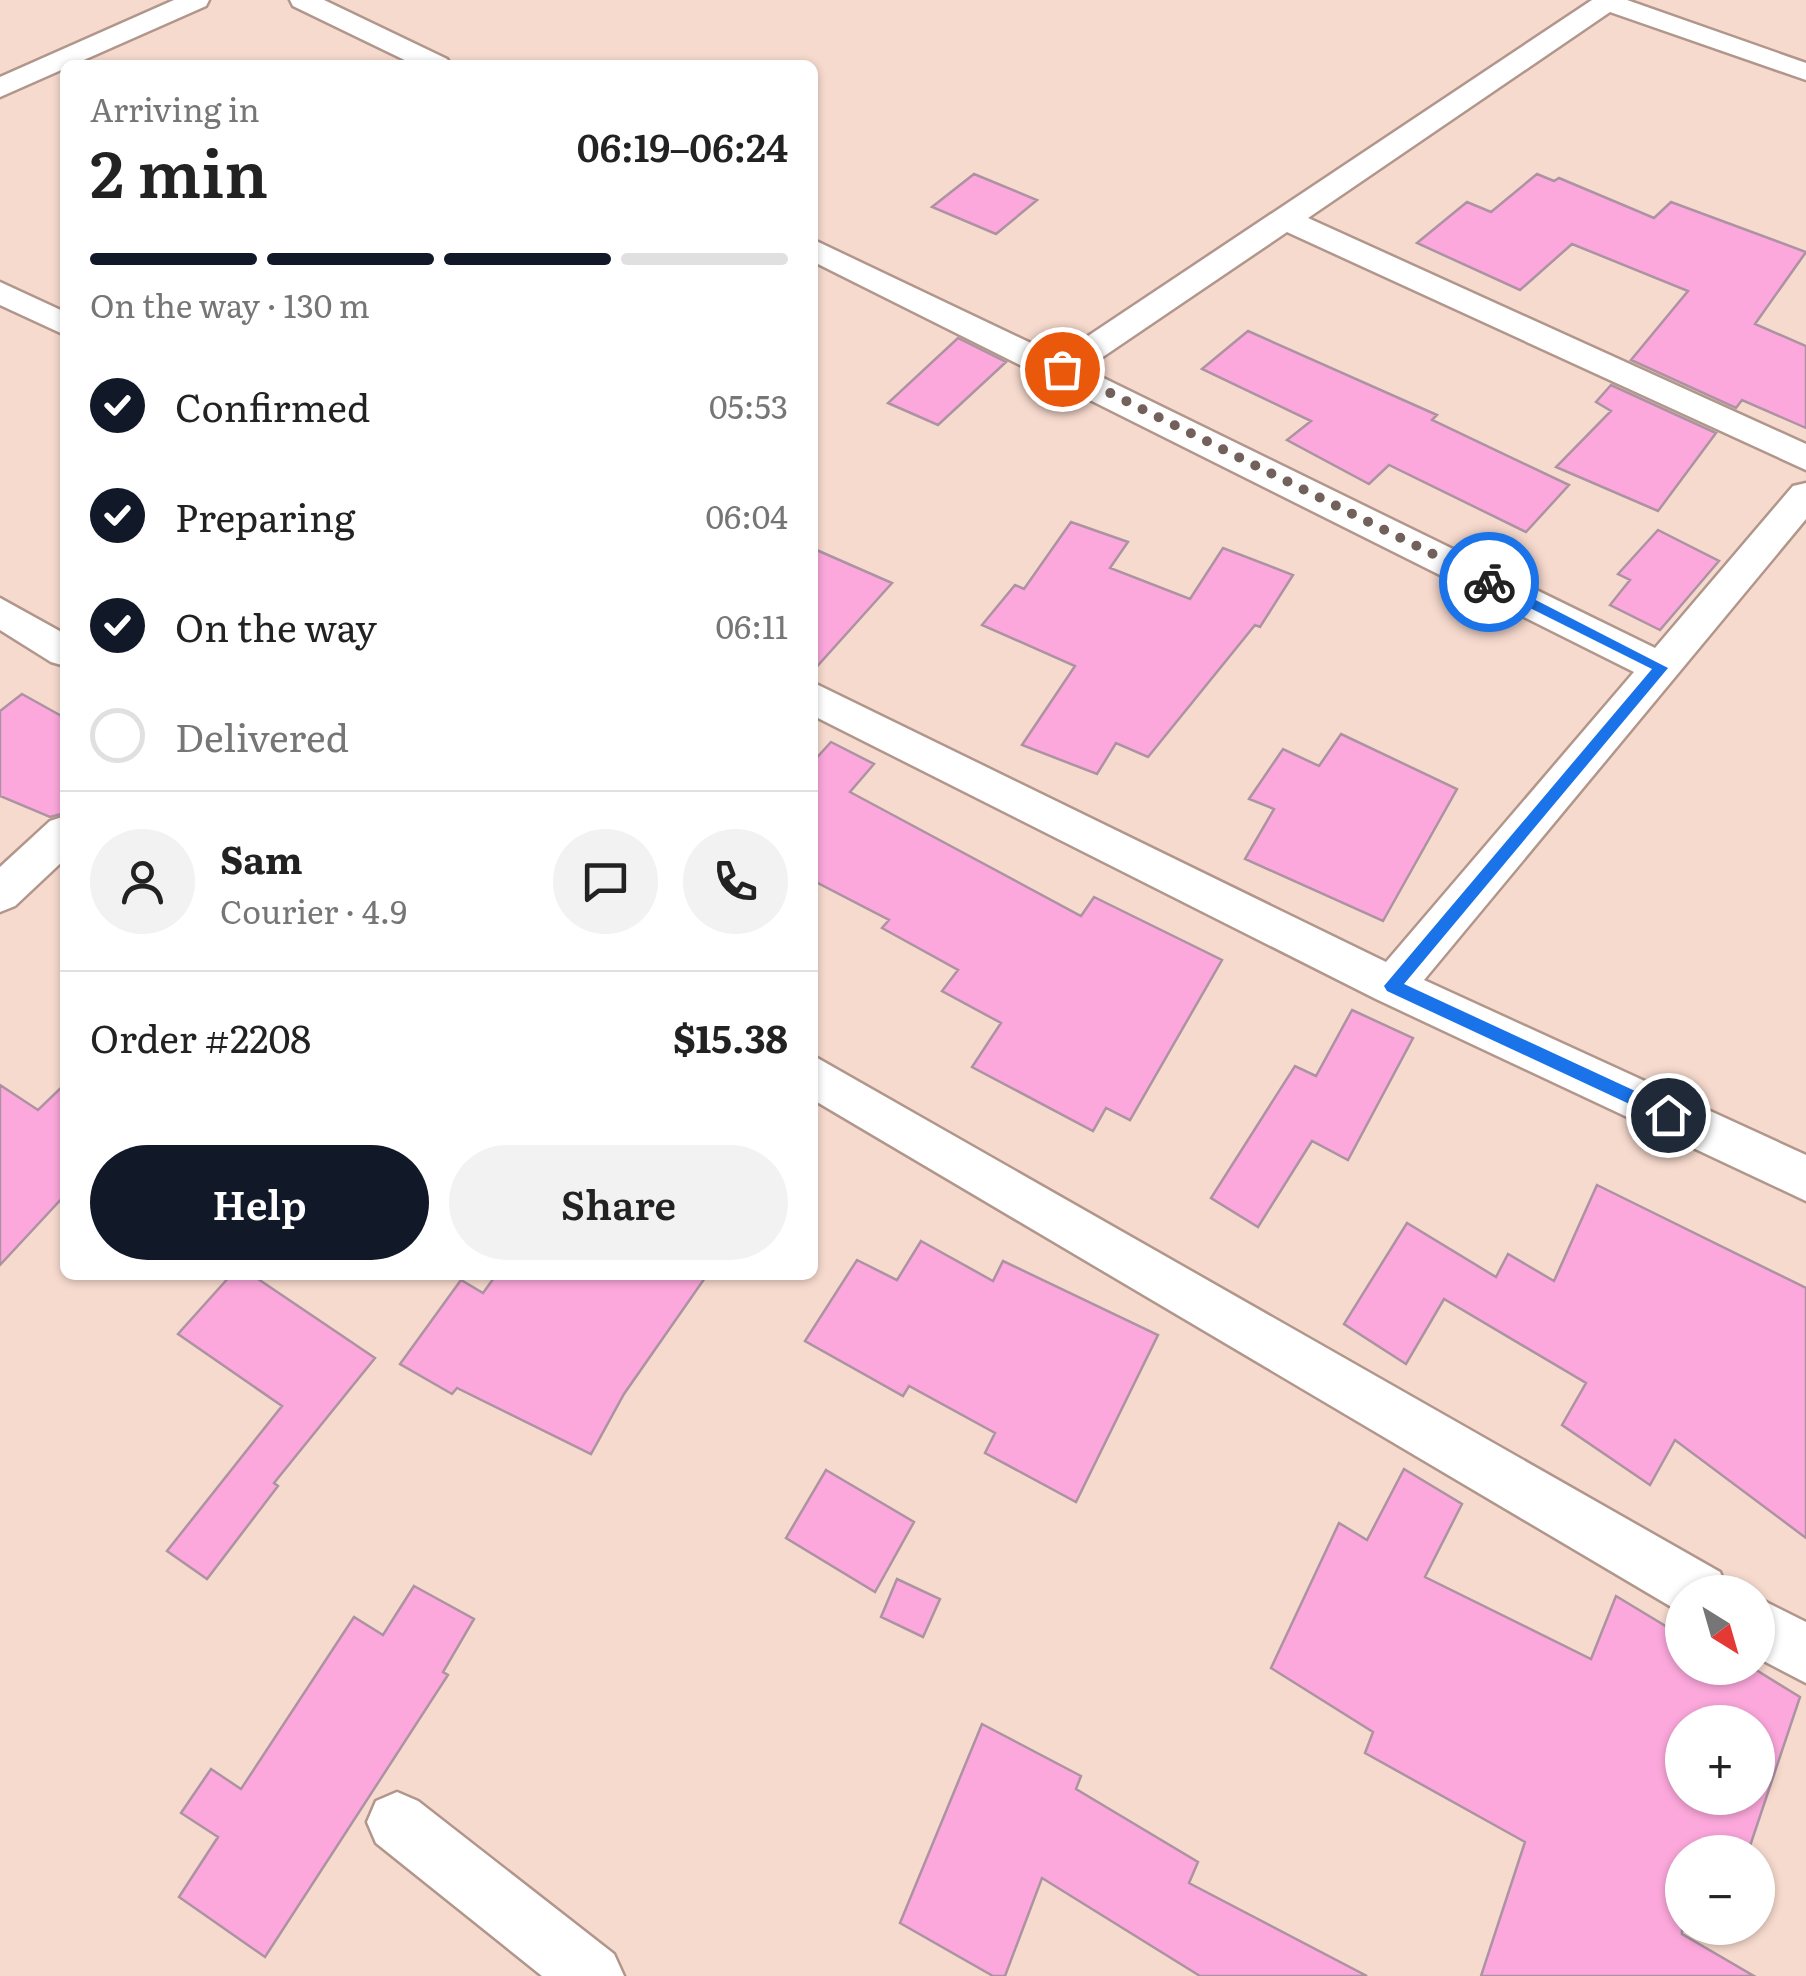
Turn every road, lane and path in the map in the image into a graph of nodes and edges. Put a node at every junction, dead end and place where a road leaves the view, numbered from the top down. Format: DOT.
graph roads {
  1 [pos="196,0"];
  2 [pos="303,0"];
  3 [pos="1608,1"];
  4 [pos="62,60"];
  5 [pos="427,60"];
  6 [pos="60,61"];
  7 [pos="1806,72"];
  8 [pos="0,88"];
  9 [pos="1283,218"];
  10 [pos="818,251"];
  11 [pos="0,292"];
  12 [pos="60,322"];
  13 [pos="1062,369"];
  14 [pos="1806,458"];
  15 [pos="1806,495"];
  16 [pos="0,612"];
  17 [pos="60,649"];
  18 [pos="1661,668"];
  19 [pos="818,700"];
  20 [pos="60,838"];
  21 [pos="0,894"];
  22 [pos="1392,986"];
  23 [pos="818,1078"];
  24 [pos="1806,1179"];
  25 [pos="1671,1575"];
  26 [pos="1775,1636"];
  27 [pos="1806,1654"];
  28 [pos="397,1822"];
  29 [pos="592,1976"];
  1 -- 4 [label="street"];
  2 -- 5 [label="street"];
  3 -- 7 [label="street"];
  3 -- 9 [label="street"];
  6 -- 8 [label="street"];
  9 -- 13 [label="street"];
  9 -- 14 [label="street"];
  10 -- 13 [label="street"];
  11 -- 12 [label="street"];
  13 -- 18 [label="street"];
  15 -- 18 [label="street"];
  16 -- 17 [label="street"];
  18 -- 22 [label="street"];
  19 -- 22 [label="street"];
  20 -- 21 [label="street"];
  22 -- 24 [label="street"];
  23 -- 25 [label="street"];
  26 -- 27 [label="street"];
  28 -- 29 [label="street"];
}
